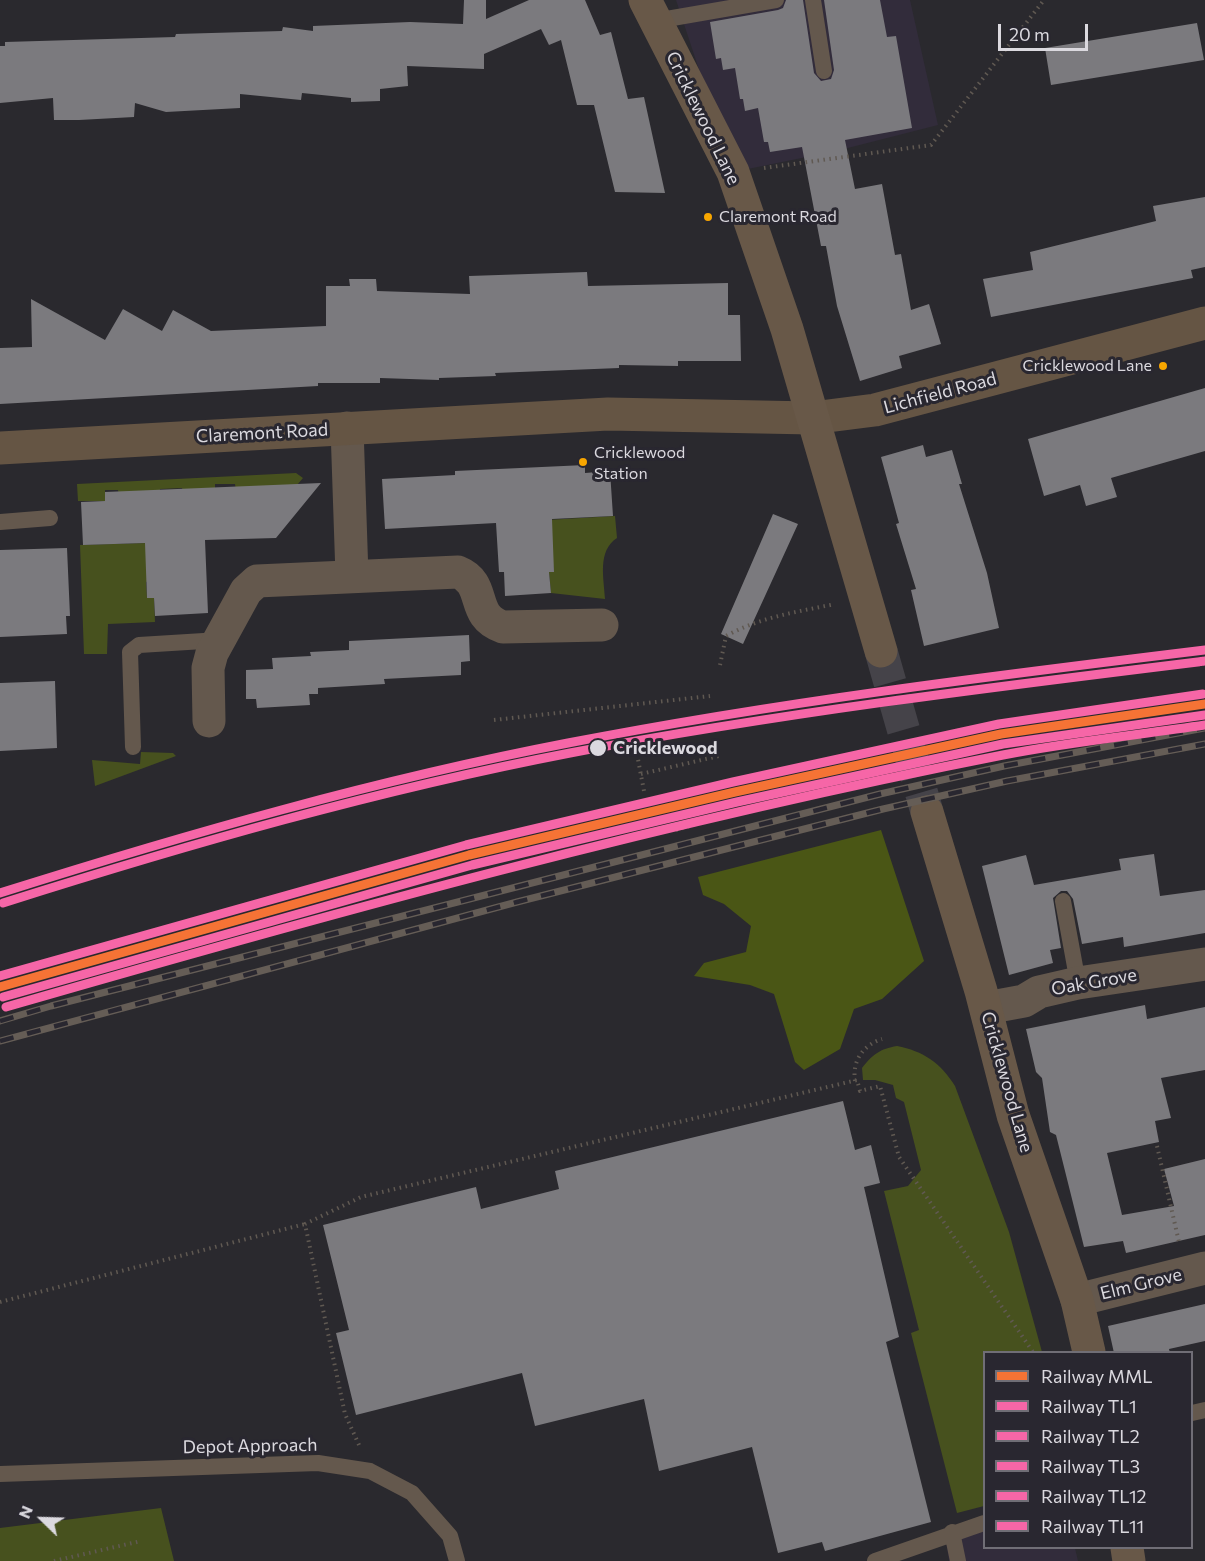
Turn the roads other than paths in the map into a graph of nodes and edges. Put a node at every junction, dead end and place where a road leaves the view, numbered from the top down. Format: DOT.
graph roads {
  1 [pos="776,0"];
  2 [pos="813,0"];
  3 [pos="650,11"];
  4 [pos="824,71"];
  5 [pos="1205,323"];
  6 [pos="812,418"];
  7 [pos="346,428"];
  8 [pos="0,448"];
  9 [pos="50,518"];
  10 [pos="0,522"];
  11 [pos="352,576"];
  12 [pos="602,625"];
  13 [pos="220,640"];
  14 [pos="881,651"];
  15 [pos="209,721"];
  16 [pos="133,747"];
  17 [pos="927,812"];
  18 [pos="1062,901"];
  19 [pos="1205,964"];
  20 [pos="1078,983"];
  21 [pos="986,1008"];
  22 [pos="1195,1270"];
  23 [pos="1077,1300"];
  24 [pos="1089,1351"];
  25 [pos="0,1473"];
  26 [pos="983,1523"];
  27 [pos="952,1532"];
  28 [pos="457,1561"];
  29 [pos="875,1561"];
  30 [pos="958,1561"];
  1 -- 3 [label="lane"];
  2 -- 4 [label="lane"];
  3 -- 6 [label="main road, Cricklewood Lane"];
  5 -- 6 [label="street, Lichfield Road"];
  6 -- 7 [label="street, Claremont Road"];
  6 -- 14 [label="main road, Cricklewood Lane"];
  7 -- 8 [label="street, Claremont Road"];
  7 -- 11 [label="street"];
  9 -- 10 [label="lane"];
  11 -- 12 [label="street"];
  11 -- 13 [label="street"];
  13 -- 15 [label="street"];
  13 -- 16 [label="lane"];
  17 -- 21 [label="main road, Cricklewood Lane"];
  18 -- 20 [label="lane"];
  19 -- 20 [label="street, Oak Grove"];
  20 -- 21 [label="street, Oak Grove"];
  21 -- 23 [label="main road, Cricklewood Lane"];
  22 -- 23 [label="street, Elm Grove"];
  23 -- 24 [label="main road, Cricklewood Lane"];
  25 -- 28 [label="lane, Depot Approach"];
  26 -- 27 [label="lane"];
  27 -- 29 [label="lane"];
  27 -- 30 [label="lane"];
}
